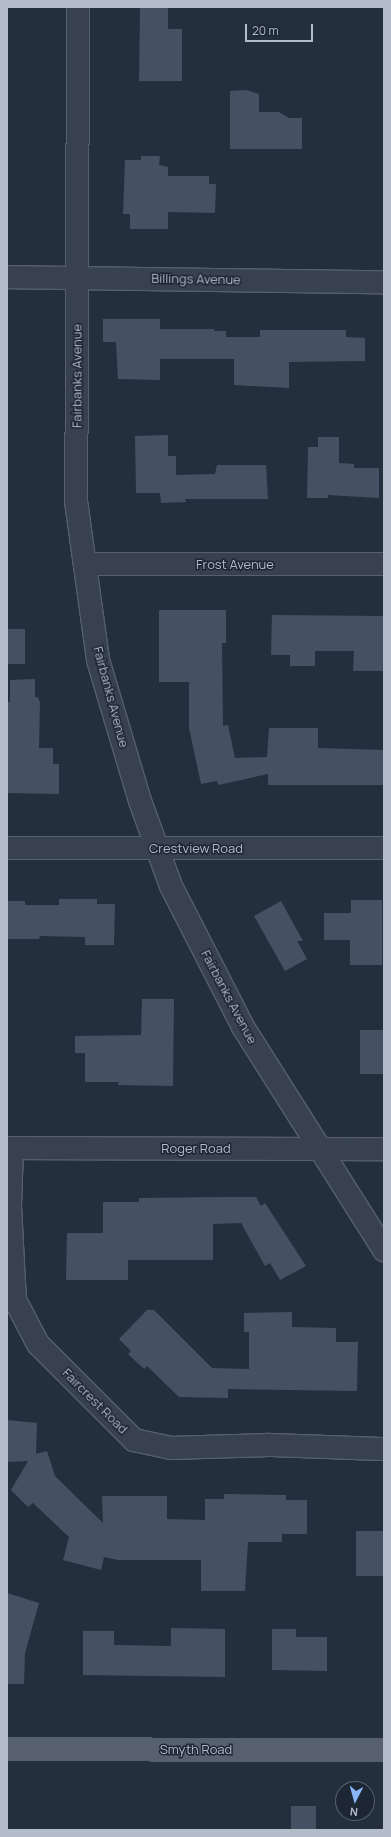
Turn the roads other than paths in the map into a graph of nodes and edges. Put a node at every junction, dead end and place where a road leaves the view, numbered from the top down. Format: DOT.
graph roads {
  1 [pos="78,7"];
  2 [pos="7,277"];
  3 [pos="78,277"];
  4 [pos="384,282"];
  5 [pos="86,564"];
  6 [pos="384,564"];
  7 [pos="7,848"];
  8 [pos="158,848"];
  9 [pos="384,848"];
  10 [pos="9,1148"];
  11 [pos="320,1148"];
  12 [pos="384,1149"];
  13 [pos="384,1250"];
  14 [pos="384,1449"];
  15 [pos="7,1749"];
  16 [pos="384,1750"];
  1 -- 3 [label="street, Fairbanks Avenue"];
  2 -- 3 [label="street, Billings Avenue"];
  3 -- 4 [label="street, Billings Avenue"];
  3 -- 5 [label="street, Fairbanks Avenue"];
  5 -- 6 [label="street, Frost Avenue"];
  5 -- 8 [label="street, Fairbanks Avenue"];
  7 -- 8 [label="street, Crestview Road"];
  8 -- 9 [label="street, Crestview Road"];
  8 -- 11 [label="street, Fairbanks Avenue"];
  10 -- 11 [label="street, Roger Road"];
  10 -- 14 [label="street, Faircrest Road"];
  11 -- 12 [label="street, Roger Road"];
  11 -- 13 [label="street, Fairbanks Avenue"];
  15 -- 16 [label="main road, Smyth Road"];
}
